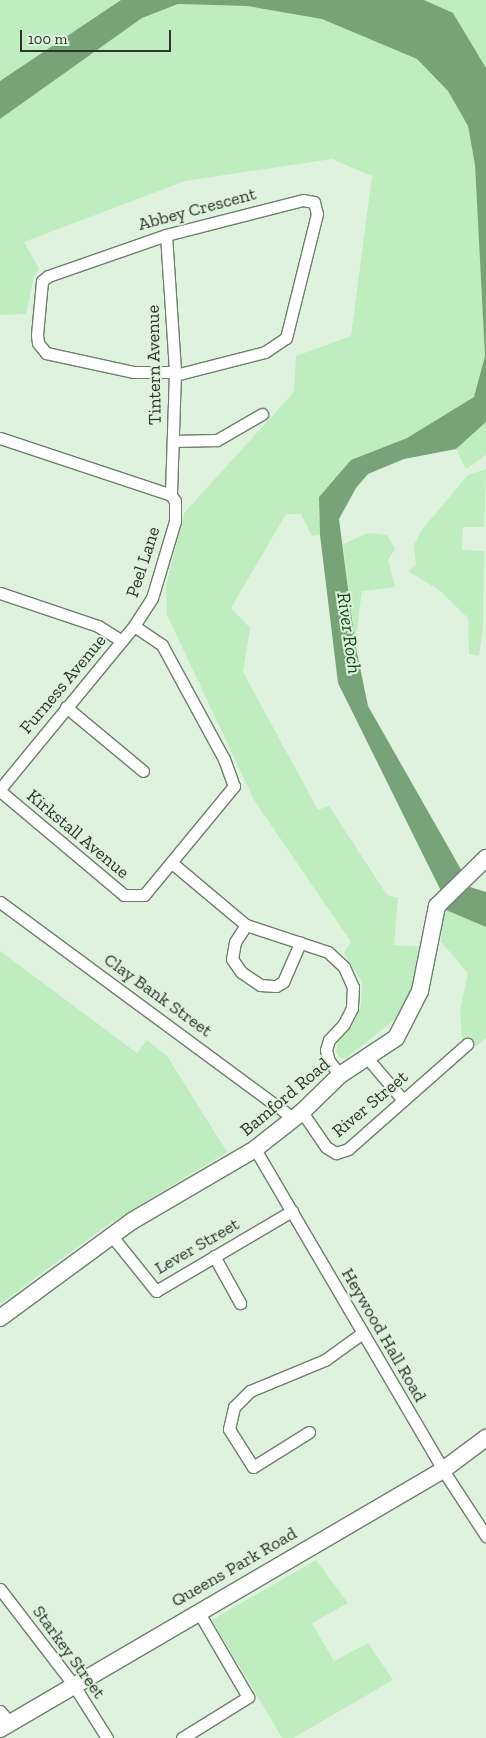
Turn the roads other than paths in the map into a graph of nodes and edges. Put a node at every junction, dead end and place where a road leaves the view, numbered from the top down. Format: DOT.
graph roads {
  1 [pos="166,235"];
  2 [pos="175,373"];
  3 [pos="262,414"];
  4 [pos="0,438"];
  5 [pos="173,441"];
  6 [pos="170,496"];
  7 [pos="0,593"];
  8 [pos="134,626"];
  9 [pos="122,641"];
  10 [pos="66,706"];
  11 [pos="143,771"];
  12 [pos="0,790"];
  13 [pos="486,858"];
  14 [pos="172,863"];
  15 [pos="0,902"];
  16 [pos="246,925"];
  17 [pos="300,943"];
  18 [pos="467,1044"];
  19 [pos="368,1059"];
  20 [pos="340,1075"];
  21 [pos="403,1100"];
  22 [pos="298,1116"];
  23 [pos="254,1149"];
  24 [pos="292,1211"];
  25 [pos="111,1235"];
  26 [pos="214,1256"];
  27 [pos="240,1303"];
  28 [pos="0,1318"];
  29 [pos="361,1334"];
  30 [pos="309,1432"];
  31 [pos="486,1438"];
  32 [pos="443,1470"];
  33 [pos="486,1536"];
  34 [pos="0,1589"];
  35 [pos="198,1611"];
  36 [pos="73,1684"];
  37 [pos="3,1721"];
  38 [pos="107,1738"];
  39 [pos="182,1738"];
  1 -- 2 [label="street, Tintern Avenue"];
  1 -- 2 [label="street, Abbey Crescent"];
  1 -- 2 [label="street, Abbey Crescent"];
  2 -- 5 [label="street, Tintern Avenue"];
  3 -- 5 [label="street"];
  4 -- 6 [label="street"];
  5 -- 6 [label="street, Tintern Avenue"];
  6 -- 8 [label="street, Peel Lane"];
  7 -- 9 [label="street"];
  8 -- 9 [label="street, Furness Avenue"];
  8 -- 14 [label="street, Kirkstall Avenue"];
  9 -- 10 [label="street, Furness Avenue"];
  10 -- 11 [label="street"];
  10 -- 12 [label="street, Furness Avenue"];
  12 -- 14 [label="street, Kirkstall Avenue"];
  13 -- 19 [label="street, Bamford Road"];
  14 -- 16 [label="street"];
  15 -- 22 [label="street, Clay Bank Street"];
  16 -- 17 [label="street"];
  16 -- 17 [label="street"];
  17 -- 20 [label="street"];
  18 -- 21 [label="street, River Street"];
  19 -- 20 [label="street, Bamford Road"];
  19 -- 21 [label="street"];
  20 -- 22 [label="street, Bamford Road"];
  21 -- 22 [label="street, River Street"];
  22 -- 23 [label="street, Bamford Road"];
  23 -- 24 [label="street, Heywood Hall Road"];
  23 -- 25 [label="street, Bamford Road"];
  24 -- 26 [label="street, Lever Street"];
  24 -- 29 [label="street, Heywood Hall Road"];
  25 -- 26 [label="street, Lever Street"];
  25 -- 28 [label="street, Bamford Road"];
  26 -- 27 [label="street"];
  29 -- 30 [label="street"];
  29 -- 32 [label="street, Heywood Hall Road"];
  31 -- 32 [label="street, Queens Park Road"];
  32 -- 33 [label="street, Heywood Hall Road"];
  32 -- 35 [label="street, Queens Park Road"];
  34 -- 36 [label="street, Starkey Street"];
  35 -- 36 [label="street, Queens Park Road"];
  35 -- 39 [label="street"];
  36 -- 37 [label="street, Queens Park Road"];
  36 -- 38 [label="street, Starkey Street"];
}
